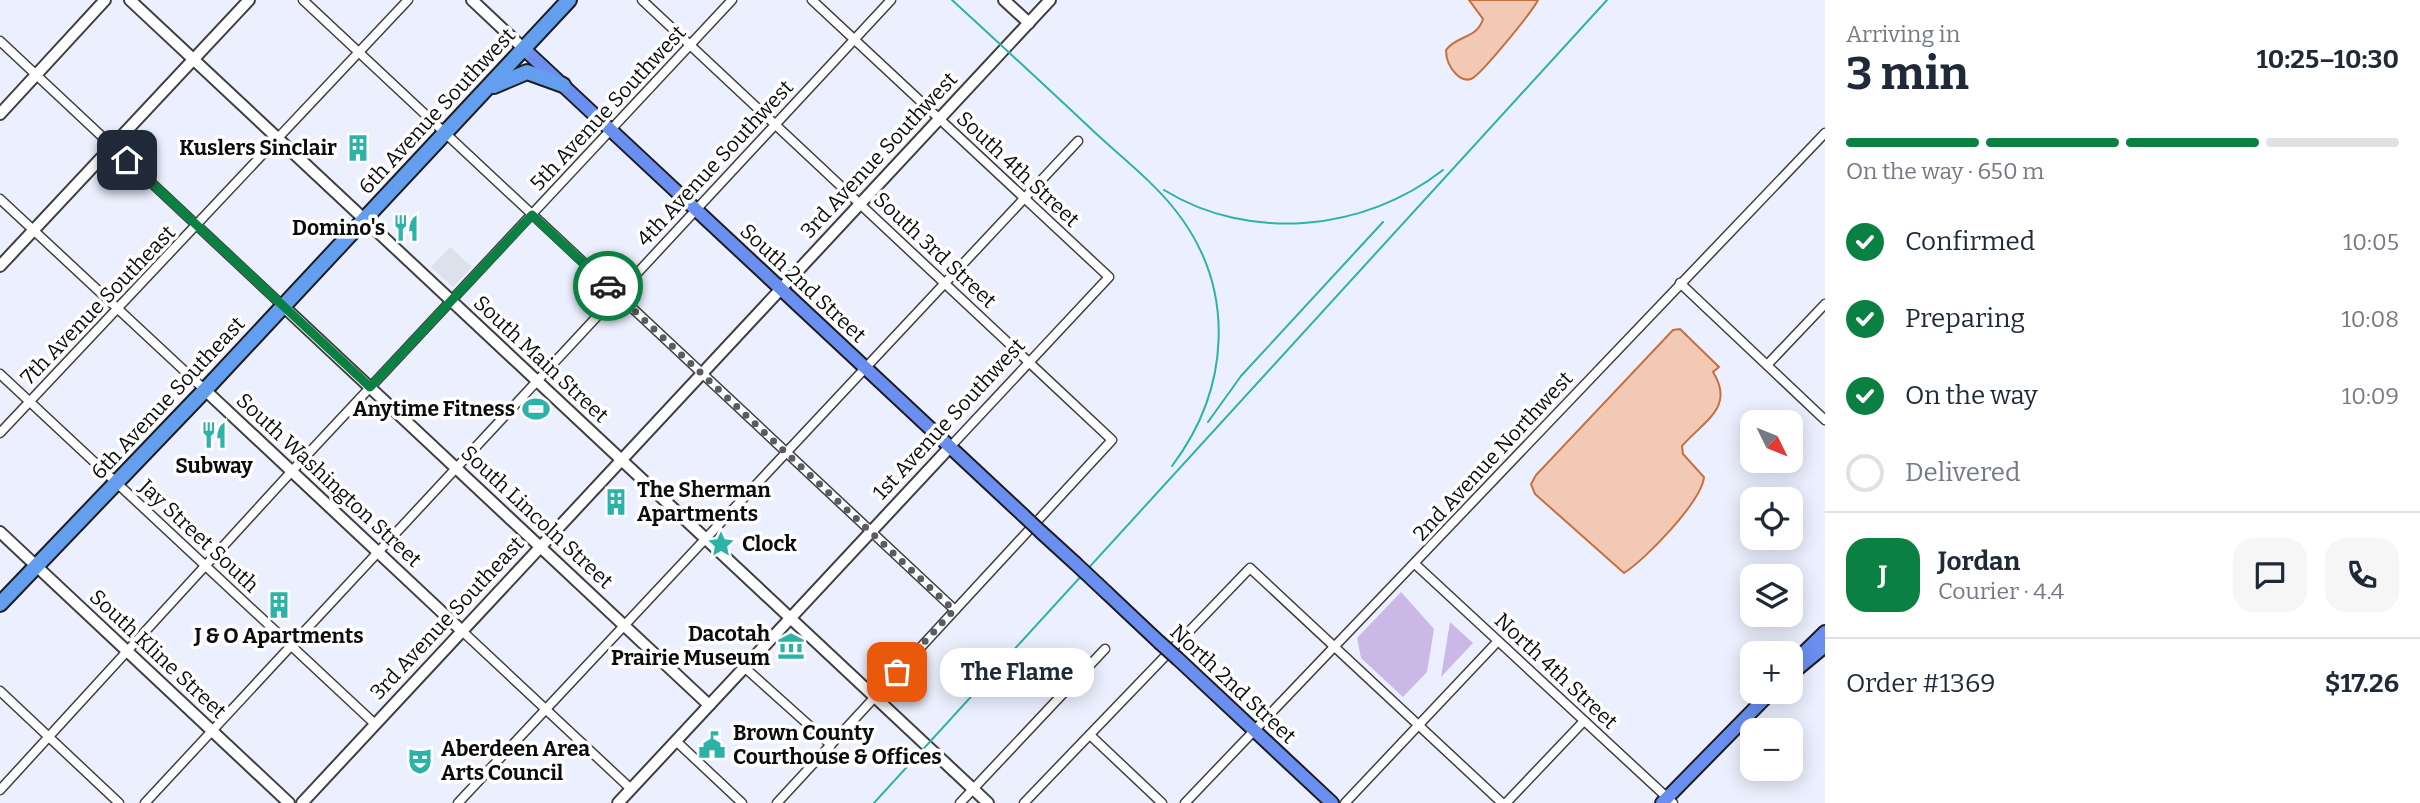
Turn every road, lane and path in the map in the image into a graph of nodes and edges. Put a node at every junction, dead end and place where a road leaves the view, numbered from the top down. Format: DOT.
graph roads {
  1 [pos="105,0"];
  2 [pos="130,0"];
  3 [pos="249,0"];
  4 [pos="303,0"];
  5 [pos="408,0"];
  6 [pos="472,0"];
  7 [pos="569,0"];
  8 [pos="642,0"];
  9 [pos="732,0"];
  10 [pos="812,0"];
  11 [pos="891,0"];
  12 [pos="1004,0"];
  13 [pos="1050,0"];
  14 [pos="1029,23"];
  15 [pos="854,40"];
  16 [pos="0,41"];
  17 [pos="690,45"];
  18 [pos="524,49"];
  19 [pos="359,53"];
  20 [pos="193,59"];
  21 [pos="36,75"];
  22 [pos="563,85"];
  23 [pos="484,92"];
  24 [pos="0,114"];
  25 [pos="938,118"];
  26 [pos="774,124"];
  27 [pos="611,130"];
  28 [pos="445,133"];
  29 [pos="1825,133"];
  30 [pos="279,139"];
  31 [pos="1078,141"];
  32 [pos="113,146"];
  33 [pos="1024,199"];
  34 [pos="0,200"];
  35 [pos="860,204"];
  36 [pos="695,209"];
  37 [pos="532,215"];
  38 [pos="364,219"];
  39 [pos="197,226"];
  40 [pos="34,231"];
  41 [pos="0,266"];
  42 [pos="1109,277"];
  43 [pos="944,283"];
  44 [pos="1680,283"];
  45 [pos="781,289"];
  46 [pos="617,294"];
  47 [pos="451,301"];
  48 [pos="1825,304"];
  49 [pos="283,306"];
  50 [pos="118,310"];
  51 [pos="1029,362"];
  52 [pos="1767,365"];
  53 [pos="866,367"];
  54 [pos="702,373"];
  55 [pos="0,374"];
  56 [pos="536,380"];
  57 [pos="370,387"];
  58 [pos="205,390"];
  59 [pos="30,402"];
  60 [pos="1825,420"];
  61 [pos="0,433"];
  62 [pos="950,447"];
  63 [pos="786,452"];
  64 [pos="621,460"];
  65 [pos="455,467"];
  66 [pos="292,471"];
  67 [pos="117,482"];
  68 [pos="870,531"];
  69 [pos="0,532"];
  70 [pos="705,539"];
  71 [pos="540,546"];
  72 [pos="377,550"];
  73 [pos="1415,564"];
  74 [pos="36,566"];
  75 [pos="205,566"];
  76 [pos="1107,593"];
  77 [pos="0,604"];
  78 [pos="954,610"];
  79 [pos="790,618"];
  80 [pos="624,625"];
  81 [pos="461,630"];
  82 [pos="1825,632"];
  83 [pos="1498,641"];
  84 [pos="290,645"];
  85 [pos="1825,646"];
  86 [pos="1335,647"];
  87 [pos="1105,649"];
  88 [pos="126,651"];
  89 [pos="1803,653"];
  90 [pos="1803,664"];
  91 [pos="744,667"];
  92 [pos="0,691"];
  93 [pos="874,697"];
  94 [pos="1758,704"];
  95 [pos="709,705"];
  96 [pos="545,709"];
  97 [pos="1584,721"];
  98 [pos="375,724"];
  99 [pos="1418,725"];
  100 [pos="1255,730"];
  101 [pos="211,731"];
  102 [pos="1090,735"];
  103 [pos="48,736"];
  104 [pos="676,741"];
  105 [pos="831,745"];
  106 [pos="631,789"];
  107 [pos="973,789"];
  108 [pos="0,790"];
  109 [pos="1667,801"];
  110 [pos="119,803"];
  111 [pos="145,803"];
  112 [pos="289,803"];
  113 [pos="302,803"];
  114 [pos="459,803"];
  115 [pos="618,803"];
  116 [pos="742,803"];
  117 [pos="777,803"];
  118 [pos="960,803"];
  119 [pos="988,803"];
  120 [pos="1024,803"];
  121 [pos="1162,803"];
  122 [pos="1185,803"];
  123 [pos="1332,803"];
  124 [pos="1345,803"];
  125 [pos="1504,803"];
  1 -- 21 [label="street"];
  2 -- 20 [label="street, South Main Street"];
  3 -- 20 [label="street"];
  4 -- 19 [label="street"];
  5 -- 19 [label="street, 7th Avenue Southeast"];
  6 -- 18 [label="street, South 2nd Street"];
  7 -- 18 [label="highway, 6th Avenue Southwest"];
  8 -- 17 [label="street, South 3rd Street"];
  9 -- 17 [label="street, 5th Avenue Southwest"];
  10 -- 15 [label="street, South 4th Street"];
  11 -- 15 [label="street, 4th Avenue Southwest"];
  12 -- 14 [label="street"];
  13 -- 14 [label="street, 3rd Avenue Southwest"];
  14 -- 25 [label="street, 3rd Avenue Southwest"];
  15 -- 25 [label="street, South 4th Street"];
  15 -- 26 [label="street, 4th Avenue Southwest"];
  16 -- 21 [label="street, South Lincoln Street"];
  17 -- 26 [label="street, South 3rd Street"];
  17 -- 27 [label="street, 5th Avenue Southwest"];
  18 -- 22 [label="main road, South 2nd Street"];
  18 -- 23 [label="highway, 6th Avenue Southwest"];
  19 -- 28 [label="street"];
  19 -- 30 [label="street, 7th Avenue Southeast"];
  20 -- 30 [label="street, South Main Street"];
  20 -- 32 [label="street"];
  21 -- 24 [label="street"];
  21 -- 32 [label="street, South Lincoln Street"];
  22 -- 23 [label="highway"];
  22 -- 27 [label="main road, South 2nd Street"];
  23 -- 28 [label="highway, 6th Avenue Southwest"];
  25 -- 33 [label="street, South 4th Street"];
  25 -- 35 [label="street, 3rd Avenue Southwest"];
  26 -- 35 [label="street, South 3rd Street"];
  26 -- 36 [label="street, 4th Avenue Southwest"];
  27 -- 36 [label="main road, South 2nd Street"];
  27 -- 37 [label="street, 5th Avenue Southwest"];
  28 -- 37 [label="street"];
  28 -- 38 [label="highway, 6th Avenue Southwest"];
  29 -- 44 [label="street, 2nd Avenue Northwest"];
  30 -- 38 [label="street, South Main Street"];
  30 -- 39 [label="street, 7th Avenue Southeast"];
  31 -- 33 [label="street"];
  32 -- 39 [label="street, South Lincoln Street"];
  32 -- 40 [label="street"];
  33 -- 42 [label="street, South 4th Street"];
  33 -- 43 [label="street"];
  34 -- 40 [label="street, South Washington Street"];
  35 -- 43 [label="street, South 3rd Street"];
  35 -- 45 [label="street, 3rd Avenue Southwest"];
  36 -- 45 [label="main road, South 2nd Street"];
  36 -- 46 [label="street, 4th Avenue Southwest"];
  37 -- 46 [label="street"];
  37 -- 47 [label="street, 5th Avenue Southwest"];
  38 -- 47 [label="street, South Main Street"];
  38 -- 49 [label="highway, 6th Avenue Southeast"];
  39 -- 49 [label="street, South Lincoln Street"];
  39 -- 50 [label="street, 7th Avenue Southeast"];
  40 -- 41 [label="street"];
  40 -- 50 [label="street, South Washington Street"];
  42 -- 51 [label="street, 1st Avenue Southwest"];
  43 -- 51 [label="street, South 3rd Street"];
  43 -- 53 [label="street"];
  44 -- 52 [label="street"];
  44 -- 73 [label="street, 2nd Avenue Northwest"];
  45 -- 53 [label="main road, South 2nd Street"];
  45 -- 54 [label="street, 3rd Avenue Southwest"];
  46 -- 54 [label="street"];
  46 -- 56 [label="street, 4th Avenue Southwest"];
  47 -- 56 [label="street, South Main Street"];
  47 -- 57 [label="street, 5th Avenue Southwest"];
  48 -- 52 [label="street"];
  49 -- 57 [label="street, South Lincoln Street"];
  49 -- 58 [label="highway, 6th Avenue Southeast"];
  50 -- 58 [label="street, South Washington Street"];
  50 -- 59 [label="street, 7th Avenue Southeast"];
  51 -- 62 [label="street, 1st Avenue Southwest"];
  51 -- 78 [label="street, South 3rd Street"];
  52 -- 60 [label="street"];
  53 -- 62 [label="main road, South 2nd Street"];
  53 -- 63 [label="street"];
  54 -- 63 [label="street"];
  54 -- 64 [label="street, 3rd Avenue Southwest"];
  55 -- 59 [label="street, Jay Street South"];
  56 -- 64 [label="street, South Main Street"];
  56 -- 65 [label="street, 4th Avenue Southwest"];
  57 -- 65 [label="street, South Lincoln Street"];
  57 -- 66 [label="street, 5th Avenue Southwest"];
  58 -- 66 [label="street, South Washington Street"];
  58 -- 67 [label="highway, 6th Avenue Southeast"];
  59 -- 61 [label="street, 7th Avenue Southeast"];
  59 -- 67 [label="street, Jay Street South"];
  62 -- 68 [label="street, 1st Avenue Southwest"];
  62 -- 76 [label="main road, South 2nd Street, bridge"];
  63 -- 68 [label="street"];
  63 -- 70 [label="street"];
  64 -- 70 [label="street, South Main Street"];
  64 -- 71 [label="street, 3rd Avenue Southeast"];
  65 -- 71 [label="street, South Lincoln Street"];
  65 -- 72 [label="street, 4th Avenue Southwest"];
  66 -- 72 [label="street, South Washington Street"];
  66 -- 75 [label="street, 5th Avenue Southwest"];
  67 -- 74 [label="highway, 6th Avenue Southeast"];
  67 -- 75 [label="street, Jay Street South"];
  68 -- 78 [label="street"];
  68 -- 79 [label="street, 1st Avenue Southwest"];
  69 -- 74 [label="street, South Kline Street"];
  70 -- 79 [label="street, South Main Street"];
  70 -- 80 [label="street"];
  71 -- 80 [label="street, South Lincoln Street"];
  71 -- 81 [label="street, 3rd Avenue Southeast"];
  72 -- 81 [label="street, South Washington Street"];
  72 -- 84 [label="street, 4th Avenue Southwest"];
  73 -- 83 [label="street, North 4th Street"];
  73 -- 86 [label="street, 2nd Avenue Northwest"];
  74 -- 77 [label="highway, 6th Avenue Southeast"];
  74 -- 88 [label="street, South Kline Street"];
  75 -- 84 [label="street, Jay Street South"];
  75 -- 88 [label="street, 5th Avenue Southwest"];
  76 -- 100 [label="main road, North 2nd Street, bridge"];
  78 -- 93 [label="street"];
  79 -- 91 [label="street, 1st Avenue Southwest"];
  79 -- 93 [label="street, South Main Street"];
  80 -- 95 [label="street, South Lincoln Street"];
  80 -- 96 [label="street"];
  81 -- 96 [label="street, South Washington Street"];
  81 -- 98 [label="street, 3rd Avenue Southeast"];
  82 -- 89 [label="main road"];
  83 -- 97 [label="street, North 4th Street"];
  83 -- 99 [label="street"];
  84 -- 98 [label="street, Jay Street South"];
  84 -- 101 [label="street, 4th Avenue Southwest"];
  85 -- 90 [label="main road"];
  86 -- 99 [label="street"];
  86 -- 100 [label="street, 2nd Avenue Northwest"];
  86 -- 102 [label="street"];
  87 -- 107 [label="street"];
  88 -- 101 [label="street, South Kline Street"];
  88 -- 103 [label="street, 5th Avenue Southwest"];
  91 -- 95 [label="street, 1st Avenue Southwest"];
  91 -- 105 [label="street"];
  92 -- 103 [label="street"];
  93 -- 105 [label="street"];
  93 -- 107 [label="street, South Main Street"];
  94 -- 109 [label="main road"];
  95 -- 104 [label="street, 1st Avenue Southwest"];
  96 -- 106 [label="street, South Washington Street"];
  96 -- 114 [label="street"];
  97 -- 109 [label="street, North 4th Street"];
  97 -- 125 [label="street"];
  98 -- 113 [label="street, 3rd Avenue Southeast"];
  99 -- 124 [label="street"];
  99 -- 125 [label="street"];
  100 -- 122 [label="street, 2nd Avenue Northwest"];
  100 -- 123 [label="main road, North 2nd Street"];
  101 -- 111 [label="street, 4th Avenue Southwest"];
  101 -- 112 [label="street, South Kline Street"];
  102 -- 120 [label="street"];
  102 -- 121 [label="street"];
  103 -- 108 [label="street, 5th Avenue Southwest"];
  103 -- 110 [label="street"];
  104 -- 106 [label="street, 1st Avenue Southwest"];
  104 -- 116 [label="street"];
  105 -- 117 [label="street"];
  106 -- 115 [label="street, 1st Avenue Southwest"];
  107 -- 118 [label="street"];
  107 -- 119 [label="street, South Main Street"];
}
